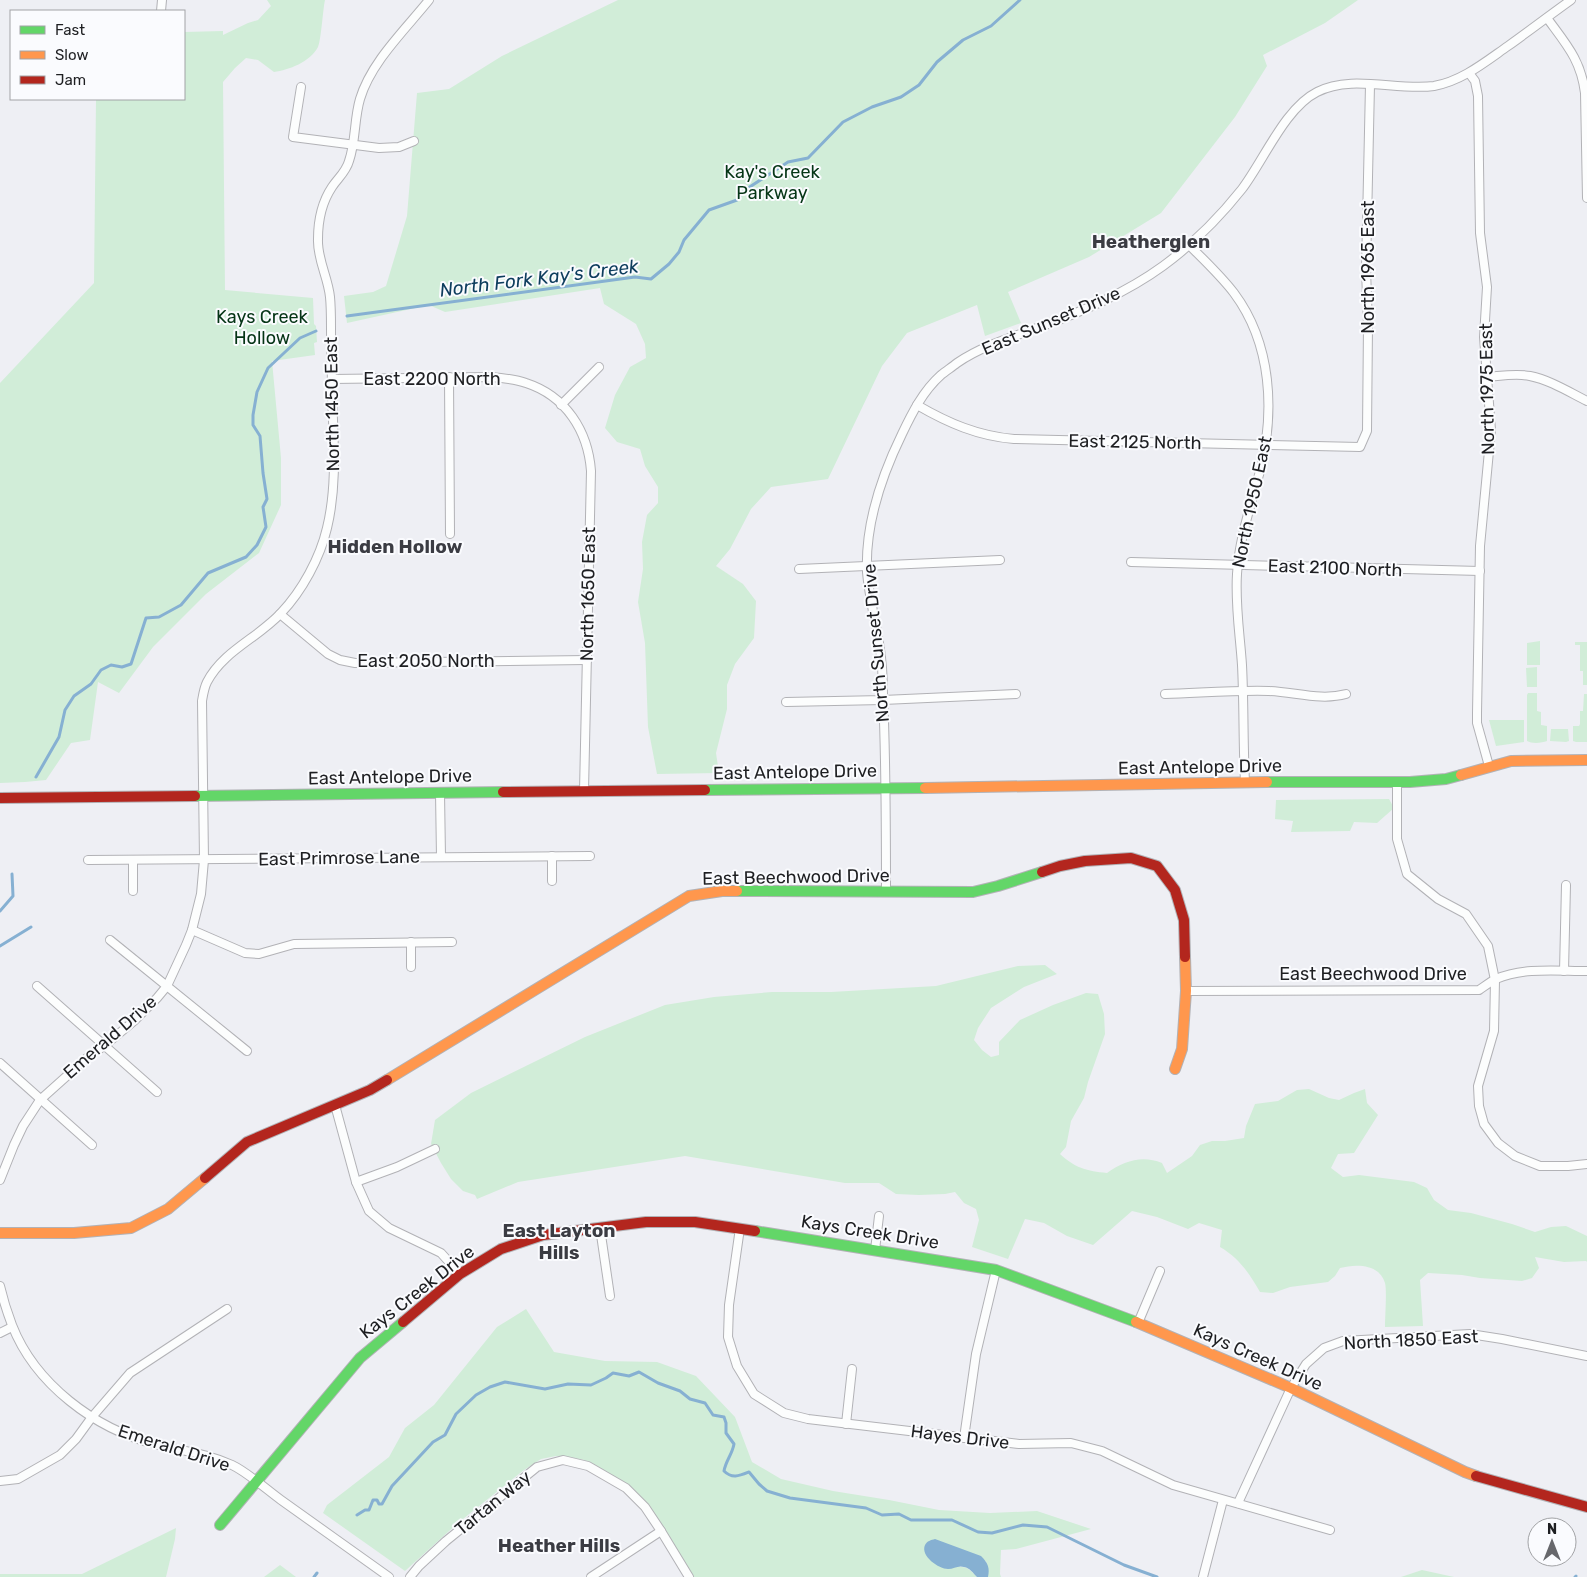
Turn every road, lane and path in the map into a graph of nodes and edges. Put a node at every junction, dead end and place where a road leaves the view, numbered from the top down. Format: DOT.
graph roads {
  1 [pos="429,0"];
  2 [pos="1571,0"];
  3 [pos="1547,18"];
  4 [pos="1469,73"];
  5 [pos="1370,85"];
  6 [pos="301,87"];
  7 [pos="414,142"];
  8 [pos="353,146"];
  9 [pos="1587,198"];
  10 [pos="1190,246"];
  11 [pos="599,367"];
  12 [pos="449,377"];
  13 [pos="1487,377"];
  14 [pos="332,379"];
  15 [pos="1587,401"];
  16 [pos="562,404"];
  17 [pos="917,404"];
  18 [pos="1265,446"];
  19 [pos="1360,447"];
  20 [pos="872,515"];
  21 [pos="450,534"];
  22 [pos="1000,560"];
  23 [pos="1131,562"];
  24 [pos="1238,565"];
  25 [pos="867,566"];
  26 [pos="799,569"];
  27 [pos="1480,572"];
  28 [pos="280,614"];
  29 [pos="587,660"];
  30 [pos="1243,692"];
  31 [pos="1016,694"];
  32 [pos="1165,694"];
  33 [pos="1346,694"];
  34 [pos="883,700"];
  35 [pos="786,702"];
  36 [pos="1587,760"];
  37 [pos="1490,766"];
  38 [pos="1245,782"];
  39 [pos="1397,783"];
  40 [pos="885,788"];
  41 [pos="584,791"];
  42 [pos="440,793"];
  43 [pos="203,796"];
  44 [pos="0,798"];
  45 [pos="552,856"];
  46 [pos="590,856"];
  47 [pos="441,857"];
  48 [pos="88,860"];
  49 [pos="133,860"];
  50 [pos="204,860"];
  51 [pos="552,882"];
  52 [pos="1566,885"];
  53 [pos="133,891"];
  54 [pos="886,891"];
  55 [pos="192,930"];
  56 [pos="110,940"];
  57 [pos="411,942"];
  58 [pos="452,942"];
  59 [pos="411,967"];
  60 [pos="1564,971"];
  61 [pos="1587,971"];
  62 [pos="1494,980"];
  63 [pos="37,986"];
  64 [pos="167,986"];
  65 [pos="1186,991"];
  66 [pos="104,1046"];
  67 [pos="247,1051"];
  68 [pos="0,1062"];
  69 [pos="1176,1069"];
  70 [pos="157,1092"];
  71 [pos="40,1100"];
  72 [pos="336,1105"];
  73 [pos="92,1145"];
  74 [pos="435,1149"];
  75 [pos="3,1163"];
  76 [pos="1587,1164"];
  77 [pos="0,1180"];
  78 [pos="356,1182"];
  79 [pos="880,1216"];
  80 [pos="600,1228"];
  81 [pos="740,1228"];
  82 [pos="0,1233"];
  83 [pos="875,1250"];
  84 [pos="996,1270"];
  85 [pos="1160,1272"];
  86 [pos="460,1274"];
  87 [pos="0,1286"];
  88 [pos="610,1296"];
  89 [pos="227,1310"];
  90 [pos="1138,1323"];
  91 [pos="12,1327"];
  92 [pos="0,1333"];
  93 [pos="1587,1356"];
  94 [pos="852,1369"];
  95 [pos="1291,1388"];
  96 [pos="92,1417"];
  97 [pos="846,1424"];
  98 [pos="964,1438"];
  99 [pos="0,1482"];
  100 [pos="256,1482"];
  101 [pos="1223,1500"];
  102 [pos="1238,1503"];
  103 [pos="1587,1507"];
  104 [pos="220,1525"];
  105 [pos="1330,1530"];
  106 [pos="661,1531"];
  107 [pos="389,1577"];
  108 [pos="410,1577"];
  109 [pos="591,1577"];
  110 [pos="688,1577"];
  111 [pos="1203,1577"];
  1 -- 8 [label="street, North 1450 East"];
  2 -- 3 [label="street, East Sunset Drive"];
  3 -- 4 [label="street, East Sunset Drive"];
  3 -- 9 [label="street"];
  4 -- 5 [label="street, East Sunset Drive"];
  4 -- 13 [label="street, North 1975 East"];
  5 -- 10 [label="street, East Sunset Drive"];
  5 -- 19 [label="street, North 1965 East"];
  6 -- 8 [label="street"];
  7 -- 8 [label="street"];
  8 -- 14 [label="street, North 1450 East"];
  10 -- 17 [label="street, East Sunset Drive"];
  10 -- 18 [label="street, North 1950 East"];
  11 -- 16 [label="street"];
  12 -- 14 [label="street, East 2200 North"];
  12 -- 16 [label="street, East 2200 North"];
  12 -- 21 [label="street"];
  13 -- 15 [label="street"];
  13 -- 27 [label="street, North 1975 East"];
  14 -- 28 [label="street, North 1450 East"];
  16 -- 29 [label="street, North 1650 East"];
  17 -- 18 [label="street, East 2125 North"];
  17 -- 20 [label="street, East Sunset Drive"];
  18 -- 19 [label="street, East 2125 North"];
  18 -- 24 [label="street, North 1950 East"];
  20 -- 25 [label="street, North Sunset Drive"];
  22 -- 25 [label="street"];
  23 -- 24 [label="street, East 2100 North"];
  24 -- 27 [label="street, East 2100 North"];
  24 -- 30 [label="street, North 1950 East"];
  25 -- 26 [label="street"];
  25 -- 34 [label="street, North Sunset Drive"];
  27 -- 37 [label="street, North 1975 East"];
  28 -- 29 [label="street, East 2050 North"];
  28 -- 43 [label="street, North 1450 East"];
  29 -- 41 [label="street, North 1650 East"];
  30 -- 32 [label="street"];
  30 -- 33 [label="street"];
  30 -- 38 [label="street, North 1950 East"];
  31 -- 34 [label="street"];
  34 -- 35 [label="street"];
  34 -- 40 [label="street, North Sunset Drive"];
  36 -- 37 [label="street, East Antelope Drive"];
  37 -- 39 [label="street, East Antelope Drive"];
  38 -- 39 [label="street, East Antelope Drive"];
  38 -- 40 [label="street, East Antelope Drive"];
  39 -- 62 [label="street"];
  40 -- 41 [label="street, East Antelope Drive"];
  40 -- 54 [label="street, North Sunset Drive"];
  41 -- 42 [label="street, East Antelope Drive"];
  42 -- 43 [label="street, East Antelope Drive"];
  42 -- 47 [label="street"];
  43 -- 44 [label="street, East Antelope Drive"];
  43 -- 50 [label="street, Emerald Drive"];
  45 -- 46 [label="street, East Primrose Lane"];
  45 -- 47 [label="street, East Primrose Lane"];
  45 -- 51 [label="street"];
  47 -- 50 [label="street, East Primrose Lane"];
  48 -- 49 [label="street, East Primrose Lane"];
  49 -- 50 [label="street, East Primrose Lane"];
  49 -- 53 [label="street"];
  50 -- 55 [label="street, Emerald Drive"];
  52 -- 60 [label="street"];
  54 -- 65 [label="street, East Beechwood Drive"];
  54 -- 72 [label="street, East Beechwood Drive"];
  55 -- 57 [label="street"];
  55 -- 64 [label="street, Emerald Drive"];
  56 -- 64 [label="street"];
  57 -- 58 [label="street"];
  57 -- 59 [label="street"];
  60 -- 61 [label="street, East Beechwood Drive"];
  60 -- 62 [label="street, East Beechwood Drive"];
  62 -- 65 [label="street, East Beechwood Drive"];
  62 -- 76 [label="street"];
  63 -- 66 [label="street"];
  64 -- 66 [label="street, Emerald Drive"];
  64 -- 67 [label="street"];
  65 -- 69 [label="street, East Beechwood Drive"];
  66 -- 70 [label="street"];
  66 -- 71 [label="street, Emerald Drive"];
  68 -- 71 [label="street"];
  71 -- 73 [label="street"];
  71 -- 75 [label="street, Emerald Drive"];
  72 -- 78 [label="street"];
  72 -- 82 [label="street, East Beechwood Drive"];
  74 -- 78 [label="street"];
  75 -- 77 [label="street, Emerald Drive"];
  78 -- 86 [label="street"];
  79 -- 83 [label="street"];
  80 -- 81 [label="street, Kays Creek Drive"];
  80 -- 86 [label="street, Kays Creek Drive"];
  80 -- 88 [label="street"];
  81 -- 83 [label="street, Kays Creek Drive"];
  81 -- 97 [label="street, Hayes Drive"];
  83 -- 84 [label="street, Kays Creek Drive"];
  84 -- 90 [label="street, Kays Creek Drive"];
  84 -- 98 [label="street"];
  85 -- 90 [label="street"];
  86 -- 100 [label="street, Kays Creek Drive"];
  87 -- 91 [label="street, Emerald Drive"];
  89 -- 96 [label="street"];
  90 -- 95 [label="street, Kays Creek Drive"];
  91 -- 92 [label="street"];
  91 -- 96 [label="street, Emerald Drive"];
  93 -- 95 [label="street, North 1850 East"];
  94 -- 97 [label="street"];
  95 -- 102 [label="street, North 1850 East"];
  95 -- 103 [label="street, Kays Creek Drive"];
  96 -- 99 [label="street"];
  96 -- 100 [label="street, Emerald Drive"];
  97 -- 98 [label="street, Hayes Drive"];
  98 -- 101 [label="street, Hayes Drive"];
  100 -- 104 [label="street, Kays Creek Drive"];
  100 -- 107 [label="street, Emerald Drive"];
  101 -- 102 [label="street, Hayes Drive"];
  101 -- 111 [label="street"];
  102 -- 105 [label="street, Hayes Drive"];
  106 -- 108 [label="street, Tartan Way"];
  106 -- 109 [label="street"];
  106 -- 110 [label="street, Tartan Way"];
}
